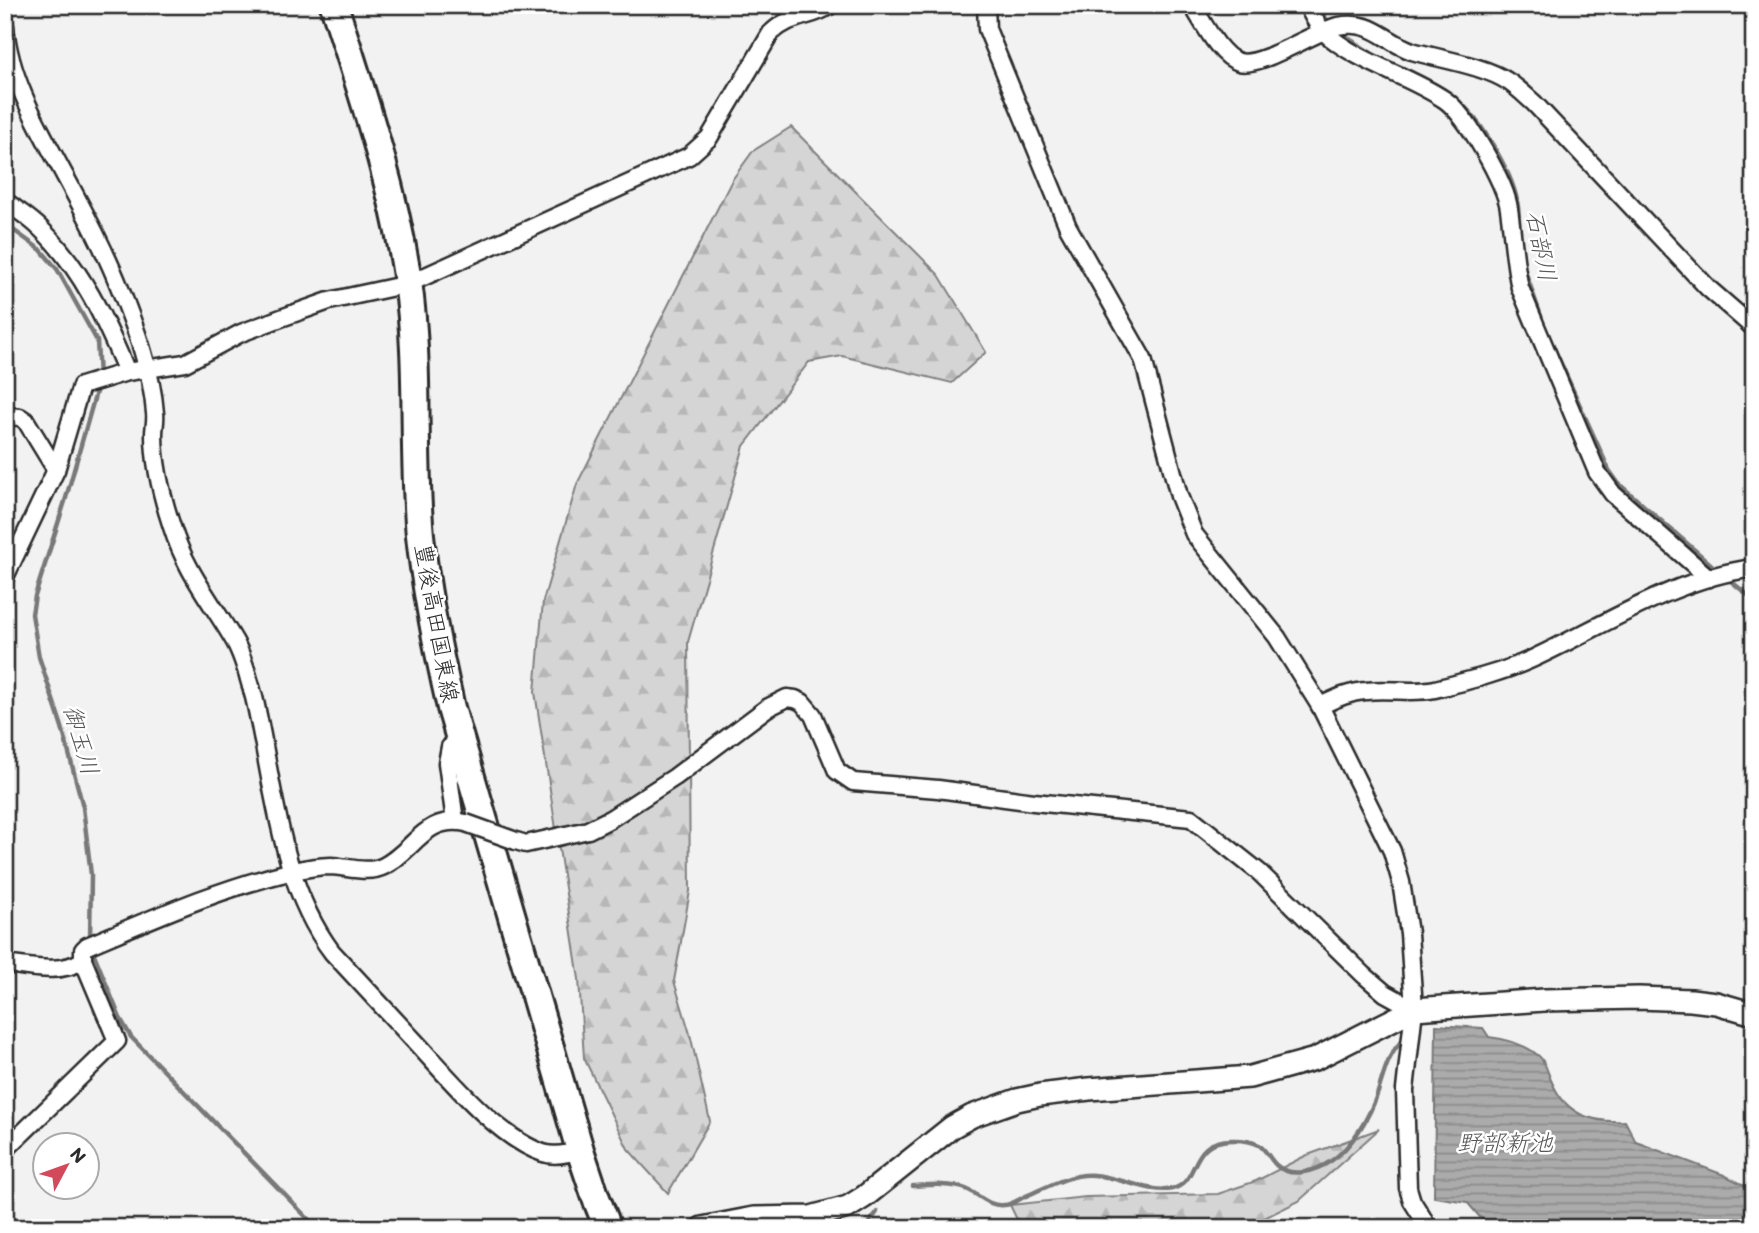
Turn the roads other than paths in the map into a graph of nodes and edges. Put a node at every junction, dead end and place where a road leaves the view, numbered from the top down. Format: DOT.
graph roads {
  1 [pos="334,5"];
  2 [pos="831,5"];
  3 [pos="986,5"];
  4 [pos="1192,5"];
  5 [pos="1307,5"];
  6 [pos="5,26"];
  7 [pos="1332,28"];
  8 [pos="5,201"];
  9 [pos="408,284"];
  10 [pos="1754,328"];
  11 [pos="148,369"];
  12 [pos="127,372"];
  13 [pos="5,416"];
  14 [pos="56,470"];
  15 [pos="1754,568"];
  16 [pos="5,577"];
  17 [pos="1709,578"];
  18 [pos="1320,706"];
  19 [pos="461,740"];
  20 [pos="461,822"];
  21 [pos="291,871"];
  22 [pos="88,949"];
  23 [pos="5,964"];
  24 [pos="1415,1009"];
  25 [pos="1748,1009"];
  26 [pos="5,1150"];
  27 [pos="580,1150"];
  28 [pos="608,1228"];
  29 [pos="702,1228"];
  30 [pos="1429,1228"];
  1 -- 9 [label="main road, 豊後高田国東線"];
  2 -- 9 [label="street"];
  3 -- 18 [label="street"];
  4 -- 7 [label="street"];
  5 -- 7 [label="street"];
  6 -- 11 [label="street"];
  7 -- 10 [label="street"];
  7 -- 17 [label="street"];
  8 -- 12 [label="street"];
  9 -- 11 [label="street"];
  9 -- 19 [label="main road, 豊後高田国東線"];
  11 -- 12 [label="street"];
  11 -- 21 [label="street"];
  12 -- 14 [label="street"];
  13 -- 14 [label="street"];
  14 -- 16 [label="street"];
  15 -- 17 [label="street"];
  17 -- 18 [label="street"];
  18 -- 24 [label="street"];
  19 -- 20 [label="street"];
  19 -- 27 [label="main road, 豊後高田国東線"];
  20 -- 21 [label="street"];
  20 -- 24 [label="street, bridge"];
  21 -- 22 [label="street"];
  21 -- 27 [label="street"];
  22 -- 23 [label="street"];
  22 -- 26 [label="street"];
  24 -- 25 [label="street"];
  24 -- 29 [label="street"];
  24 -- 30 [label="street"];
  27 -- 28 [label="main road, 豊後高田国東線"];
}
